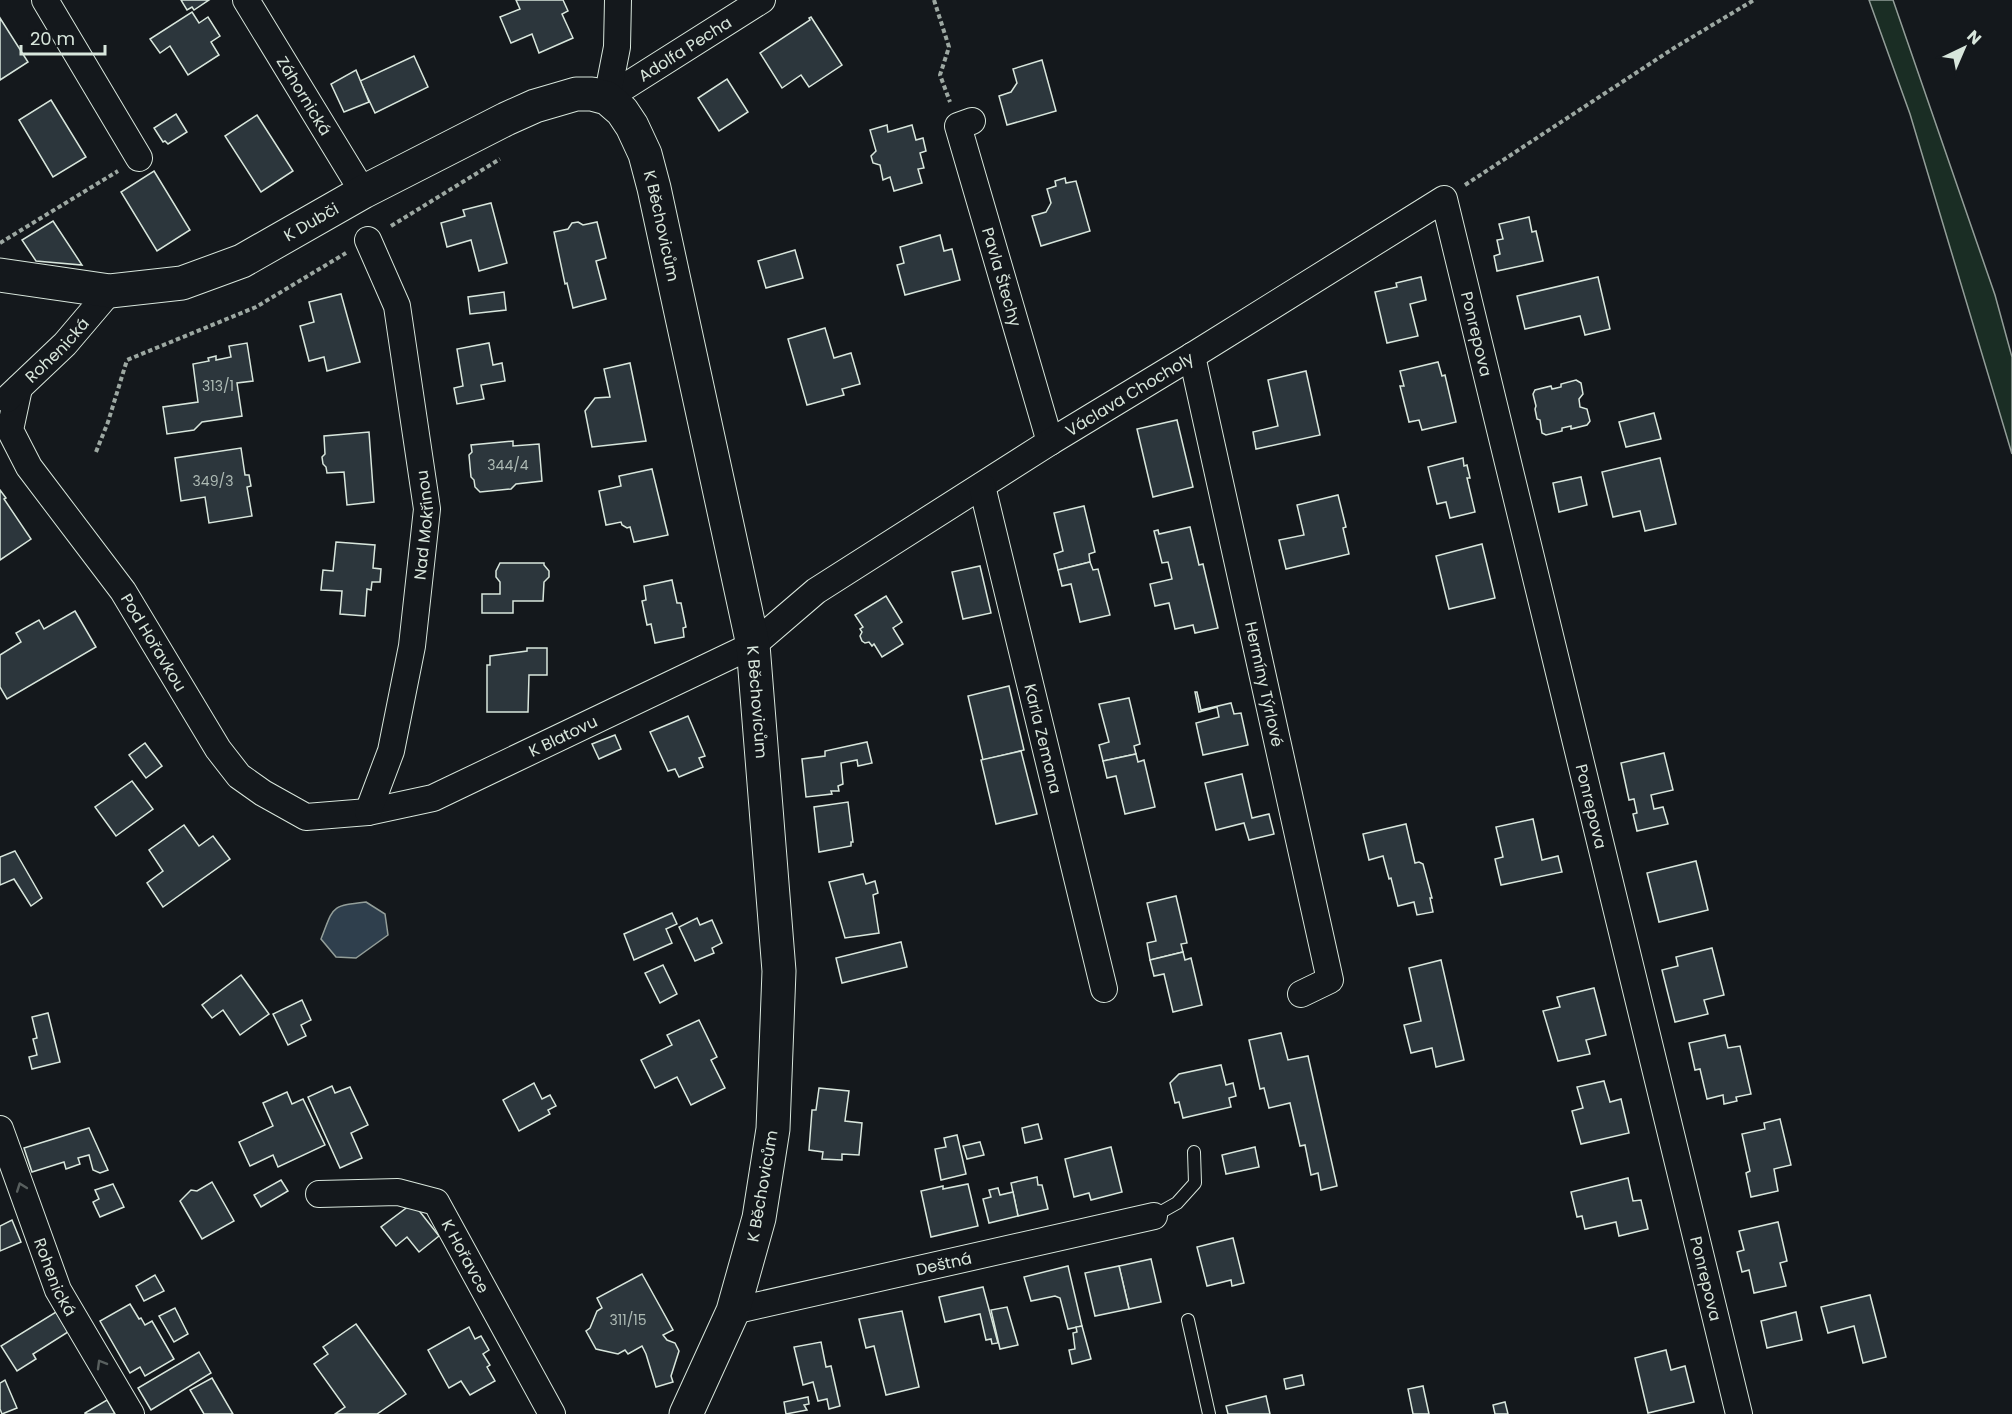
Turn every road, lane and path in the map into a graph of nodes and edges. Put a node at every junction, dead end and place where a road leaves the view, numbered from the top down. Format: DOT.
graph roads {
  1 [pos="45,0"];
  2 [pos="246,0"];
  3 [pos="618,0"];
  4 [pos="762,0"];
  5 [pos="934,0"];
  6 [pos="1754,0"];
  7 [pos="606,98"];
  8 [pos="965,123"];
  9 [pos="139,159"];
  10 [pos="363,192"];
  11 [pos="1444,199"];
  12 [pos="368,240"];
  13 [pos="0,243"];
  14 [pos="0,274"];
  15 [pos="110,291"];
  16 [pos="1192,356"];
  17 [pos="19,388"];
  18 [pos="0,405"];
  19 [pos="1050,442"];
  20 [pos="982,486"];
  21 [pos="816,591"];
  22 [pos="753,645"];
  23 [pos="368,812"];
  24 [pos="1104,990"];
  25 [pos="1301,994"];
  26 [pos="0,1129"];
  27 [pos="1194,1152"];
  28 [pos="319,1194"];
  29 [pos="1154,1216"];
  30 [pos="733,1311"];
  31 [pos="1188,1320"];
  32 [pos="131,1414"];
  33 [pos="552,1414"];
  34 [pos="686,1414"];
  35 [pos="1209,1414"];
  36 [pos="1739,1414"];
  1 -- 9 [label="street"];
  2 -- 10 [label="street, Záhornická"];
  3 -- 7 [label="street"];
  4 -- 7 [label="street, Adolfa Pecha"];
  5 -- 8 [label="path"];
  6 -- 11 [label="path"];
  7 -- 10 [label="street, K Dubči"];
  7 -- 22 [label="street, K Běchovicům"];
  8 -- 19 [label="street, Pavla Štechy"];
  9 -- 13 [label="path"];
  10 -- 15 [label="street, K Dubči"];
  11 -- 16 [label="street, Václava Chocholy"];
  11 -- 36 [label="street, Ponrepova"];
  12 -- 23 [label="street, Nad Mokřinou"];
  14 -- 15 [label="street, K Dubči"];
  15 -- 17 [label="street, Rohenická"];
  16 -- 19 [label="street, Václava Chocholy"];
  16 -- 25 [label="street, Hermíny Týrlové"];
  17 -- 18 [label="street, Rohenická"];
  17 -- 23 [label="street, Pod Hořavkou"];
  19 -- 20 [label="street, Václava Chocholy"];
  20 -- 21 [label="street, Václava Chocholy"];
  20 -- 24 [label="street, Karla Zemana"];
  21 -- 22 [label="street, K Blatovu"];
  22 -- 23 [label="street, K Blatovu"];
  22 -- 30 [label="street, K Běchovicům"];
  32 -- 26 [label="street, Rohenická, one-way"];
  27 -- 29 [label="lane"];
  28 -- 33 [label="street, K Hořavce"];
  29 -- 30 [label="street, Deštná"];
  30 -- 34 [label="street, K Běchovicům"];
  31 -- 35 [label="lane"];
}
